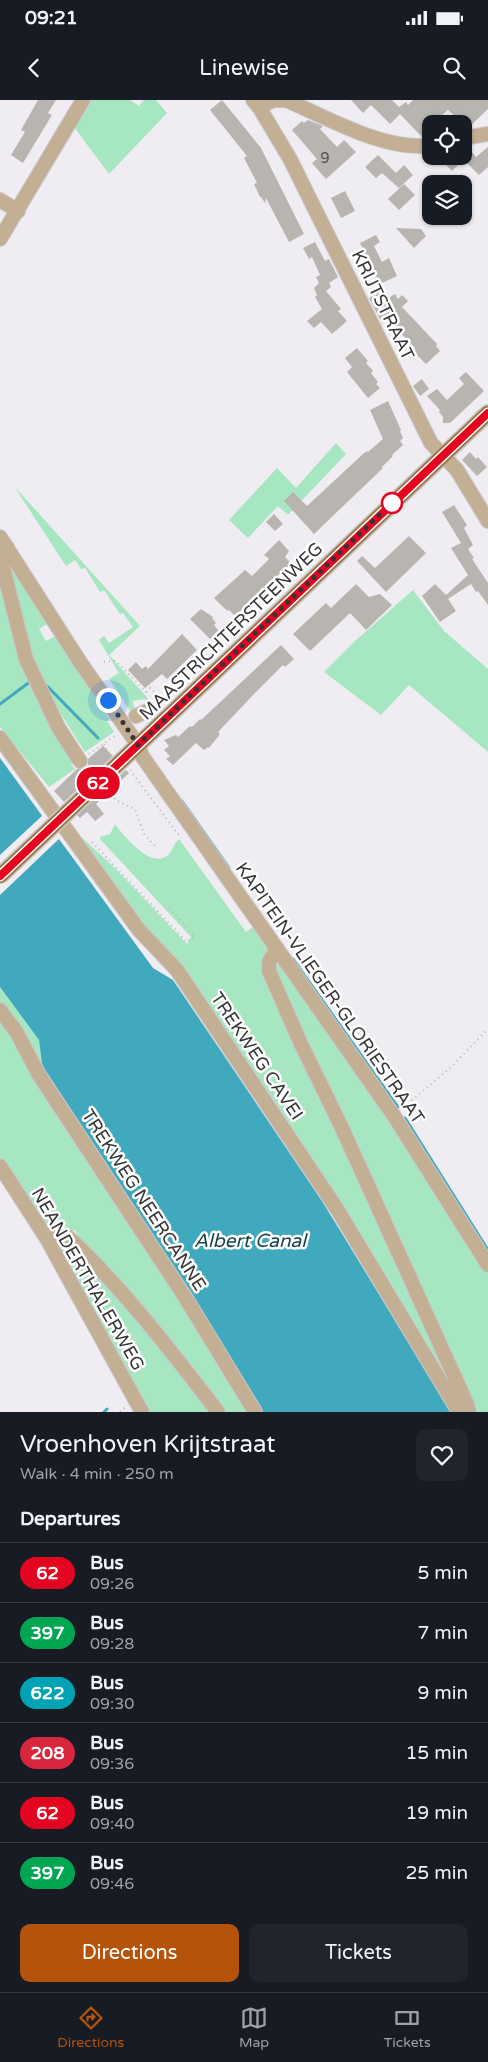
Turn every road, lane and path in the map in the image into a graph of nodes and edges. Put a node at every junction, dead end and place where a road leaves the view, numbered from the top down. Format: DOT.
graph roads {
  1 [pos="83,100"];
  2 [pos="256,104"];
  3 [pos="488,134"];
  4 [pos="472,137"];
  5 [pos="422,145"];
  6 [pos="0,200"];
  7 [pos="18,211"];
  8 [pos="0,239"];
  9 [pos="488,413"];
  10 [pos="443,456"];
  11 [pos="488,521"];
  12 [pos="4,542"];
  13 [pos="104,662"];
  14 [pos="142,714"];
  15 [pos="117,733"];
  16 [pos="0,738"];
  17 [pos="138,745"];
  18 [pos="84,758"];
  19 [pos="123,766"];
  20 [pos="110,784"];
  21 [pos="182,831"];
  22 [pos="87,838"];
  23 [pos="157,848"];
  24 [pos="0,876"];
  25 [pos="167,906"];
  26 [pos="277,949"];
  27 [pos="0,1010"];
  28 [pos="488,1029"];
  29 [pos="394,1116"];
  30 [pos="0,1166"];
  31 [pos="47,1239"];
  32 [pos="488,1265"];
  33 [pos="142,1412"];
  34 [pos="218,1412"];
  35 [pos="254,1412"];
  36 [pos="459,1412"];
  37 [pos="469,1412"];
  1 -- 7 [label="street"];
  2 -- 5 [label="street"];
  2 -- 10 [label="street, KRIJTSTRAAT"];
  3 -- 4 [label="street"];
  6 -- 7 [label="street"];
  7 -- 8 [label="street"];
  9 -- 10 [label="main road, MAASTRICHTERSTEENWEG"];
  10 -- 11 [label="street, KRIJTSTRAAT"];
  10 -- 17 [label="main road, MAASTRICHTERSTEENWEG"];
  12 -- 17 [label="street, KAPITEIN-VLIEGER-GLORIESTRAAT"];
  12 -- 18 [label="street"];
  13 -- 14 [label="path"];
  15 -- 18 [label="path"];
  16 -- 36 [label="street, TREKWEG CAVEI"];
  17 -- 19 [label="main road, MAASTRICHTERSTEENWEG"];
  17 -- 26 [label="street, KAPITEIN-VLIEGER-GLORIESTRAAT"];
  19 -- 21 [label="path"];
  19 -- 24 [label="main road, MAASTRICHTERSTEENWEG, bridge"];
  20 -- 23 [label="path"];
  22 -- 25 [label="path"];
  26 -- 29 [label="street, KAPITEIN-VLIEGER-GLORIESTRAAT"];
  26 -- 37 [label="street"];
  27 -- 35 [label="street, TREKWEG NEERCANNE"];
  28 -- 29 [label="path"];
  29 -- 32 [label="street, KAPITEIN-VLIEGER-GLORIESTRAAT"];
  30 -- 31 [label="street, NEANDERTHALERWEG"];
  31 -- 33 [label="street, NEANDERTHALERWEG"];
  31 -- 34 [label="street"];
}
